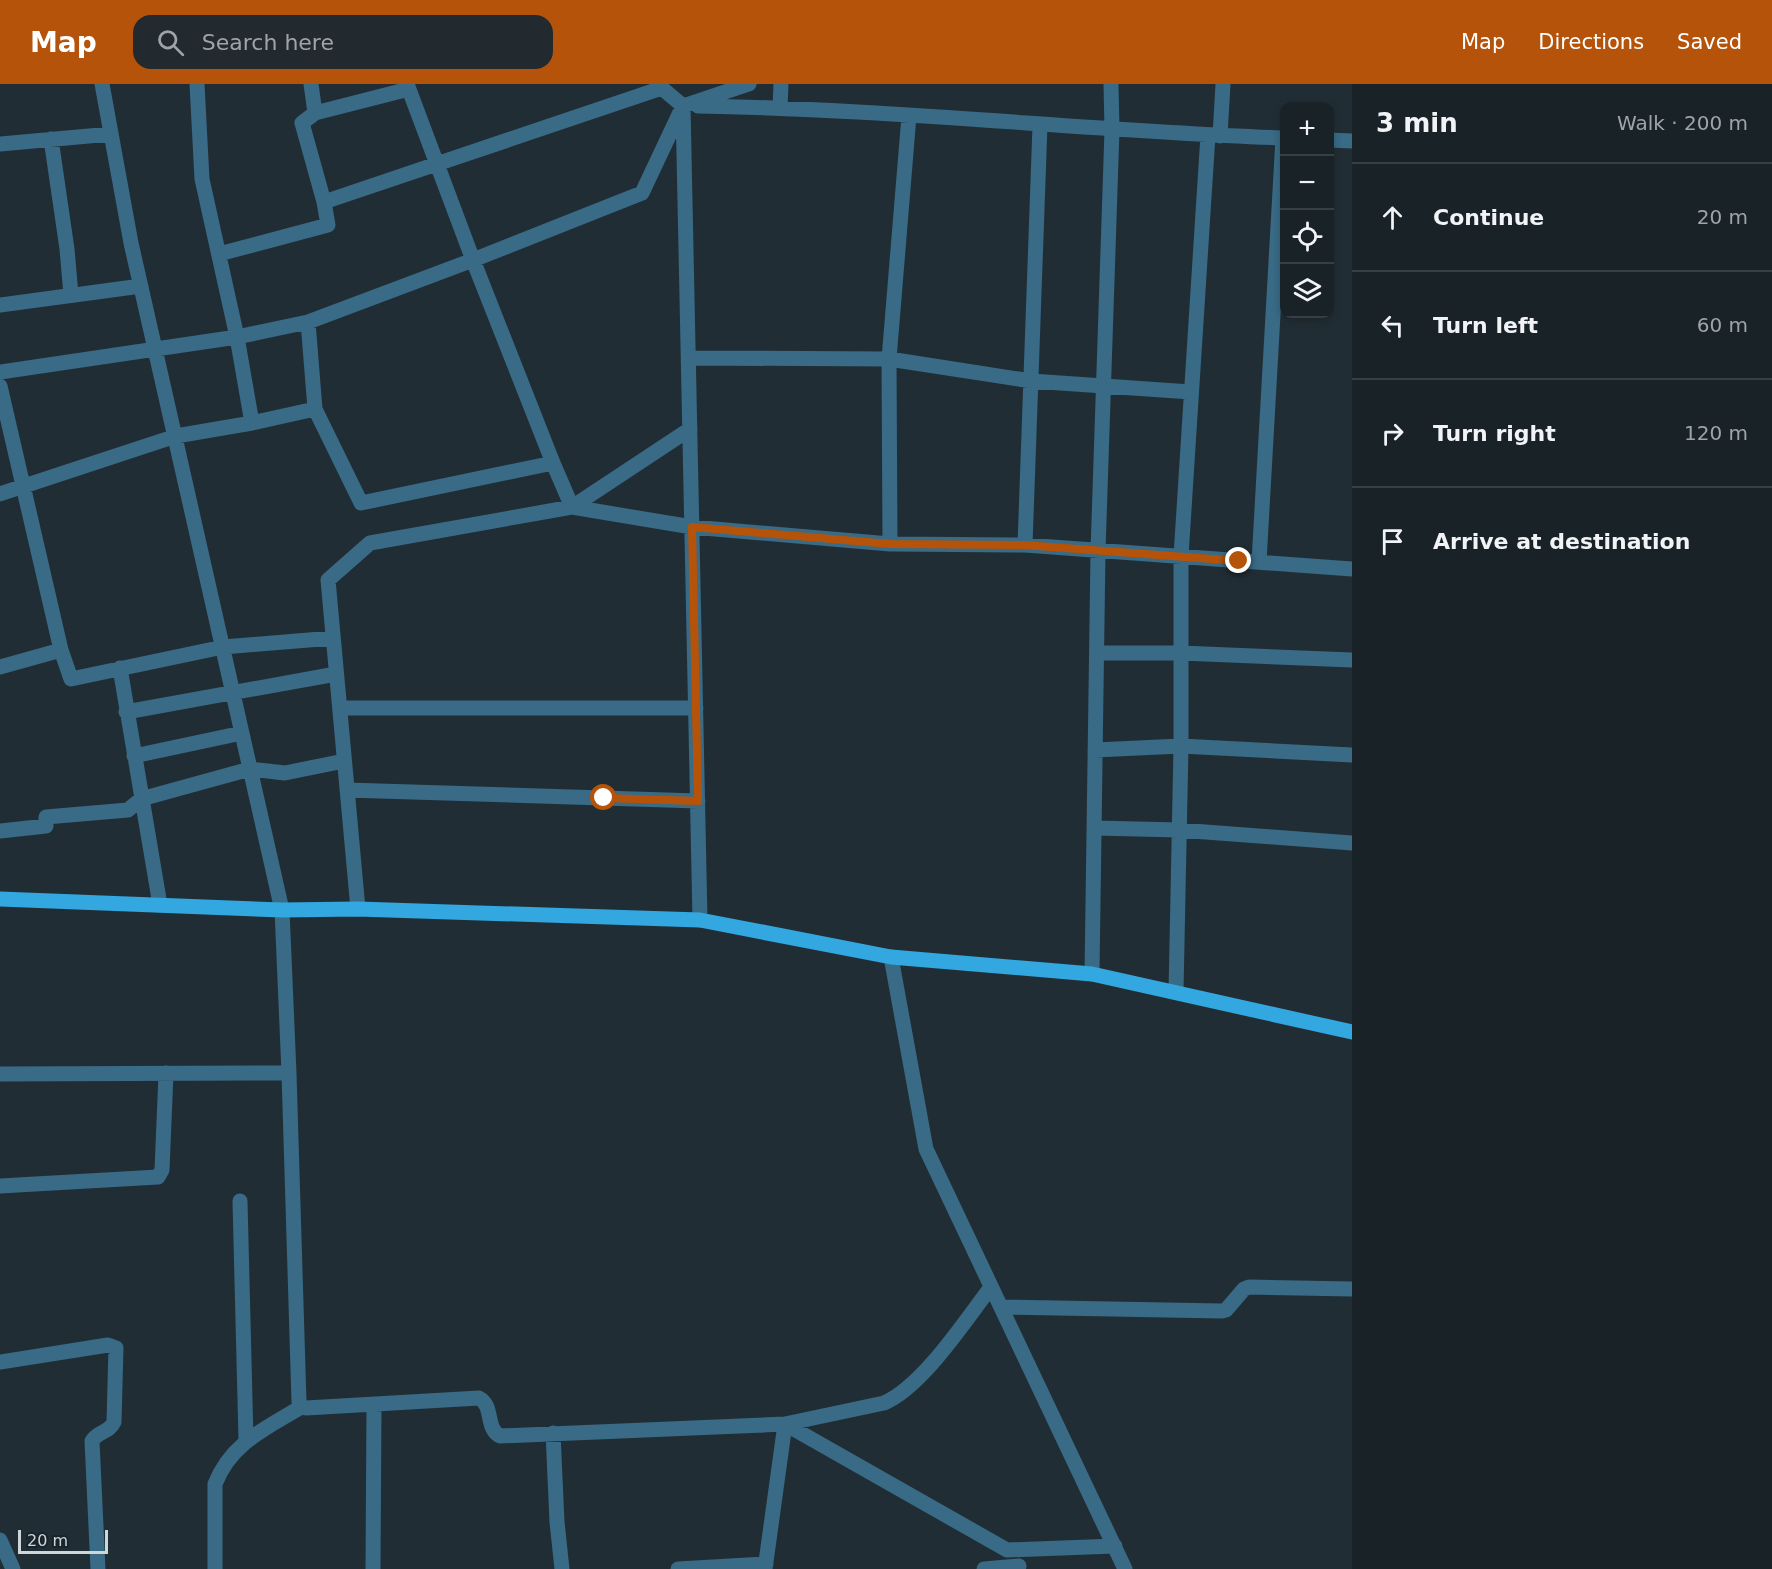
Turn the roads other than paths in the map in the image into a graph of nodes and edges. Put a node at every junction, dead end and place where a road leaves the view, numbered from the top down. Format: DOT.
graph roads {
  1 [pos="102,84"];
  2 [pos="197,84"];
  3 [pos="311,84"];
  4 [pos="749,84"];
  5 [pos="781,84"];
  6 [pos="1111,84"];
  7 [pos="1223,84"];
  8 [pos="659,86"];
  9 [pos="408,87"];
  10 [pos="683,106"];
  11 [pos="780,107"];
  12 [pos="315,113"];
  13 [pos="909,116"];
  14 [pos="1040,125"];
  15 [pos="1112,129"];
  16 [pos="111,134"];
  17 [pos="1214,136"];
  18 [pos="1280,138"];
  19 [pos="51,139"];
  20 [pos="1334,140"];
  21 [pos="1352,141"];
  22 [pos="0,144"];
  23 [pos="1283,156"];
  24 [pos="437,163"];
  25 [pos="324,202"];
  26 [pos="219,254"];
  27 [pos="473,260"];
  28 [pos="141,286"];
  29 [pos="71,295"];
  30 [pos="0,305"];
  31 [pos="308,322"];
  32 [pos="237,337"];
  33 [pos="156,349"];
  34 [pos="689,358"];
  35 [pos="889,359"];
  36 [pos="0,372"];
  37 [pos="1031,381"];
  38 [pos="0,386"];
  39 [pos="1104,387"];
  40 [pos="1191,392"];
  41 [pos="315,409"];
  42 [pos="252,423"];
  43 [pos="690,429"];
  44 [pos="176,436"];
  45 [pos="553,464"];
  46 [pos="23,486"];
  47 [pos="0,495"];
  48 [pos="572,507"];
  49 [pos="692,527"];
  50 [pos="890,544"];
  51 [pos="1024,545"];
  52 [pos="1098,551"];
  53 [pos="1181,556"];
  54 [pos="1259,562"];
  55 [pos="1352,569"];
  56 [pos="333,638"];
  57 [pos="223,647"];
  58 [pos="61,650"];
  59 [pos="1097,653"];
  60 [pos="1181,653"];
  61 [pos="1352,660"];
  62 [pos="0,668"];
  63 [pos="120,668"];
  64 [pos="336,674"];
  65 [pos="233,692"];
  66 [pos="340,708"];
  67 [pos="696,708"];
  68 [pos="126,712"];
  69 [pos="242,733"];
  70 [pos="1181,746"];
  71 [pos="1095,750"];
  72 [pos="1352,755"];
  73 [pos="134,756"];
  74 [pos="344,761"];
  75 [pos="250,769"];
  76 [pos="347,790"];
  77 [pos="141,799"];
  78 [pos="698,801"];
  79 [pos="1095,828"];
  80 [pos="1179,830"];
  81 [pos="0,831"];
  82 [pos="1352,843"];
  83 [pos="0,899"];
  84 [pos="160,905"];
  85 [pos="358,909"];
  86 [pos="282,910"];
  87 [pos="700,920"];
  88 [pos="891,957"];
  89 [pos="1092,974"];
  90 [pos="1176,992"];
  91 [pos="1352,1032"];
  92 [pos="166,1073"];
  93 [pos="289,1073"];
  94 [pos="0,1074"];
  95 [pos="0,1186"];
  96 [pos="240,1202"];
  97 [pos="992,1287"];
  98 [pos="1352,1289"];
  99 [pos="1001,1307"];
  100 [pos="0,1362"];
  101 [pos="374,1405"];
  102 [pos="301,1407"];
  103 [pos="785,1424"];
  104 [pos="553,1433"];
  105 [pos="246,1440"];
  106 [pos="0,1540"];
  107 [pos="1115,1546"];
  108 [pos="1021,1550"];
  109 [pos="766,1566"];
  110 [pos="1019,1568"];
  111 [pos="13,1569"];
  112 [pos="98,1569"];
  113 [pos="216,1569"];
  114 [pos="373,1569"];
  115 [pos="562,1569"];
  116 [pos="678,1569"];
  117 [pos="984,1569"];
  118 [pos="1125,1569"];
  1 -- 16 [label="street"];
  2 -- 26 [label="street"];
  3 -- 12 [label="street"];
  4 -- 10 [label="street"];
  5 -- 11 [label="street"];
  6 -- 15 [label="street"];
  7 -- 17 [label="street"];
  8 -- 10 [label="street"];
  8 -- 24 [label="street"];
  9 -- 12 [label="street"];
  9 -- 24 [label="street"];
  10 -- 11 [label="street"];
  10 -- 27 [label="street"];
  10 -- 34 [label="street"];
  11 -- 13 [label="street"];
  12 -- 25 [label="street"];
  13 -- 14 [label="street"];
  13 -- 35 [label="street"];
  14 -- 15 [label="street"];
  14 -- 37 [label="street"];
  15 -- 17 [label="street"];
  15 -- 39 [label="street"];
  16 -- 19 [label="street"];
  16 -- 28 [label="street"];
  17 -- 18 [label="street"];
  17 -- 40 [label="street"];
  19 -- 22 [label="street"];
  19 -- 29 [label="street"];
  20 -- 21 [label="street"];
  23 -- 54 [label="street"];
  24 -- 25 [label="street"];
  24 -- 27 [label="street"];
  25 -- 26 [label="street"];
  26 -- 32 [label="street"];
  27 -- 31 [label="street"];
  27 -- 45 [label="street"];
  28 -- 29 [label="street"];
  28 -- 33 [label="street"];
  29 -- 30 [label="street"];
  31 -- 32 [label="street"];
  31 -- 41 [label="street"];
  32 -- 33 [label="street"];
  32 -- 42 [label="street"];
  33 -- 36 [label="street"];
  33 -- 44 [label="street"];
  34 -- 35 [label="street"];
  34 -- 43 [label="street"];
  35 -- 37 [label="street"];
  35 -- 50 [label="street"];
  37 -- 39 [label="street"];
  37 -- 51 [label="street"];
  38 -- 46 [label="street"];
  39 -- 40 [label="street"];
  39 -- 52 [label="street"];
  40 -- 53 [label="street"];
  41 -- 42 [label="street"];
  41 -- 45 [label="street"];
  42 -- 44 [label="street"];
  43 -- 48 [label="street"];
  43 -- 49 [label="street"];
  44 -- 46 [label="street"];
  44 -- 57 [label="street"];
  45 -- 48 [label="street"];
  46 -- 47 [label="street"];
  46 -- 58 [label="street"];
  48 -- 49 [label="street"];
  48 -- 56 [label="street"];
  49 -- 50 [label="street"];
  49 -- 67 [label="street"];
  50 -- 51 [label="street"];
  51 -- 52 [label="street"];
  52 -- 53 [label="street"];
  52 -- 59 [label="street"];
  53 -- 54 [label="street"];
  53 -- 60 [label="street"];
  54 -- 55 [label="street"];
  56 -- 57 [label="street"];
  56 -- 64 [label="street"];
  57 -- 63 [label="street"];
  57 -- 65 [label="street"];
  58 -- 62 [label="street"];
  58 -- 63 [label="street"];
  59 -- 60 [label="street"];
  59 -- 71 [label="street"];
  60 -- 61 [label="street"];
  60 -- 70 [label="street"];
  63 -- 68 [label="street"];
  64 -- 65 [label="street"];
  64 -- 66 [label="street"];
  65 -- 68 [label="street"];
  65 -- 69 [label="street"];
  66 -- 67 [label="street"];
  66 -- 74 [label="street"];
  67 -- 78 [label="street"];
  68 -- 73 [label="street"];
  69 -- 73 [label="street"];
  69 -- 75 [label="street"];
  70 -- 71 [label="street"];
  70 -- 72 [label="street"];
  70 -- 80 [label="street"];
  71 -- 79 [label="street"];
  73 -- 77 [label="street"];
  74 -- 75 [label="street"];
  74 -- 76 [label="street"];
  75 -- 77 [label="street"];
  75 -- 86 [label="street"];
  76 -- 78 [label="street"];
  76 -- 85 [label="street"];
  77 -- 81 [label="street"];
  77 -- 84 [label="street"];
  78 -- 87 [label="street"];
  79 -- 80 [label="street"];
  79 -- 89 [label="street"];
  80 -- 82 [label="street"];
  80 -- 90 [label="street"];
  83 -- 84 [label="main road"];
  84 -- 86 [label="main road"];
  85 -- 86 [label="main road"];
  85 -- 87 [label="main road"];
  86 -- 93 [label="street"];
  87 -- 88 [label="main road"];
  88 -- 89 [label="main road"];
  88 -- 97 [label="street"];
  89 -- 90 [label="main road"];
  90 -- 91 [label="main road"];
  92 -- 93 [label="street"];
  92 -- 94 [label="street"];
  92 -- 95 [label="street"];
  93 -- 102 [label="street"];
  96 -- 105 [label="street"];
  97 -- 99 [label="street"];
  97 -- 103 [label="street"];
  98 -- 99 [label="street"];
  99 -- 107 [label="street"];
  100 -- 112 [label="street"];
  101 -- 102 [label="street"];
  101 -- 104 [label="street"];
  101 -- 114 [label="street"];
  102 -- 105 [label="street"];
  103 -- 104 [label="street"];
  103 -- 108 [label="street"];
  103 -- 109 [label="street"];
  104 -- 115 [label="street"];
  105 -- 113 [label="street"];
  106 -- 111 [label="street"];
  107 -- 108 [label="street"];
  107 -- 118 [label="street"];
  108 -- 110 [label="street"];
  109 -- 116 [label="street"];
  110 -- 117 [label="street"];
}
